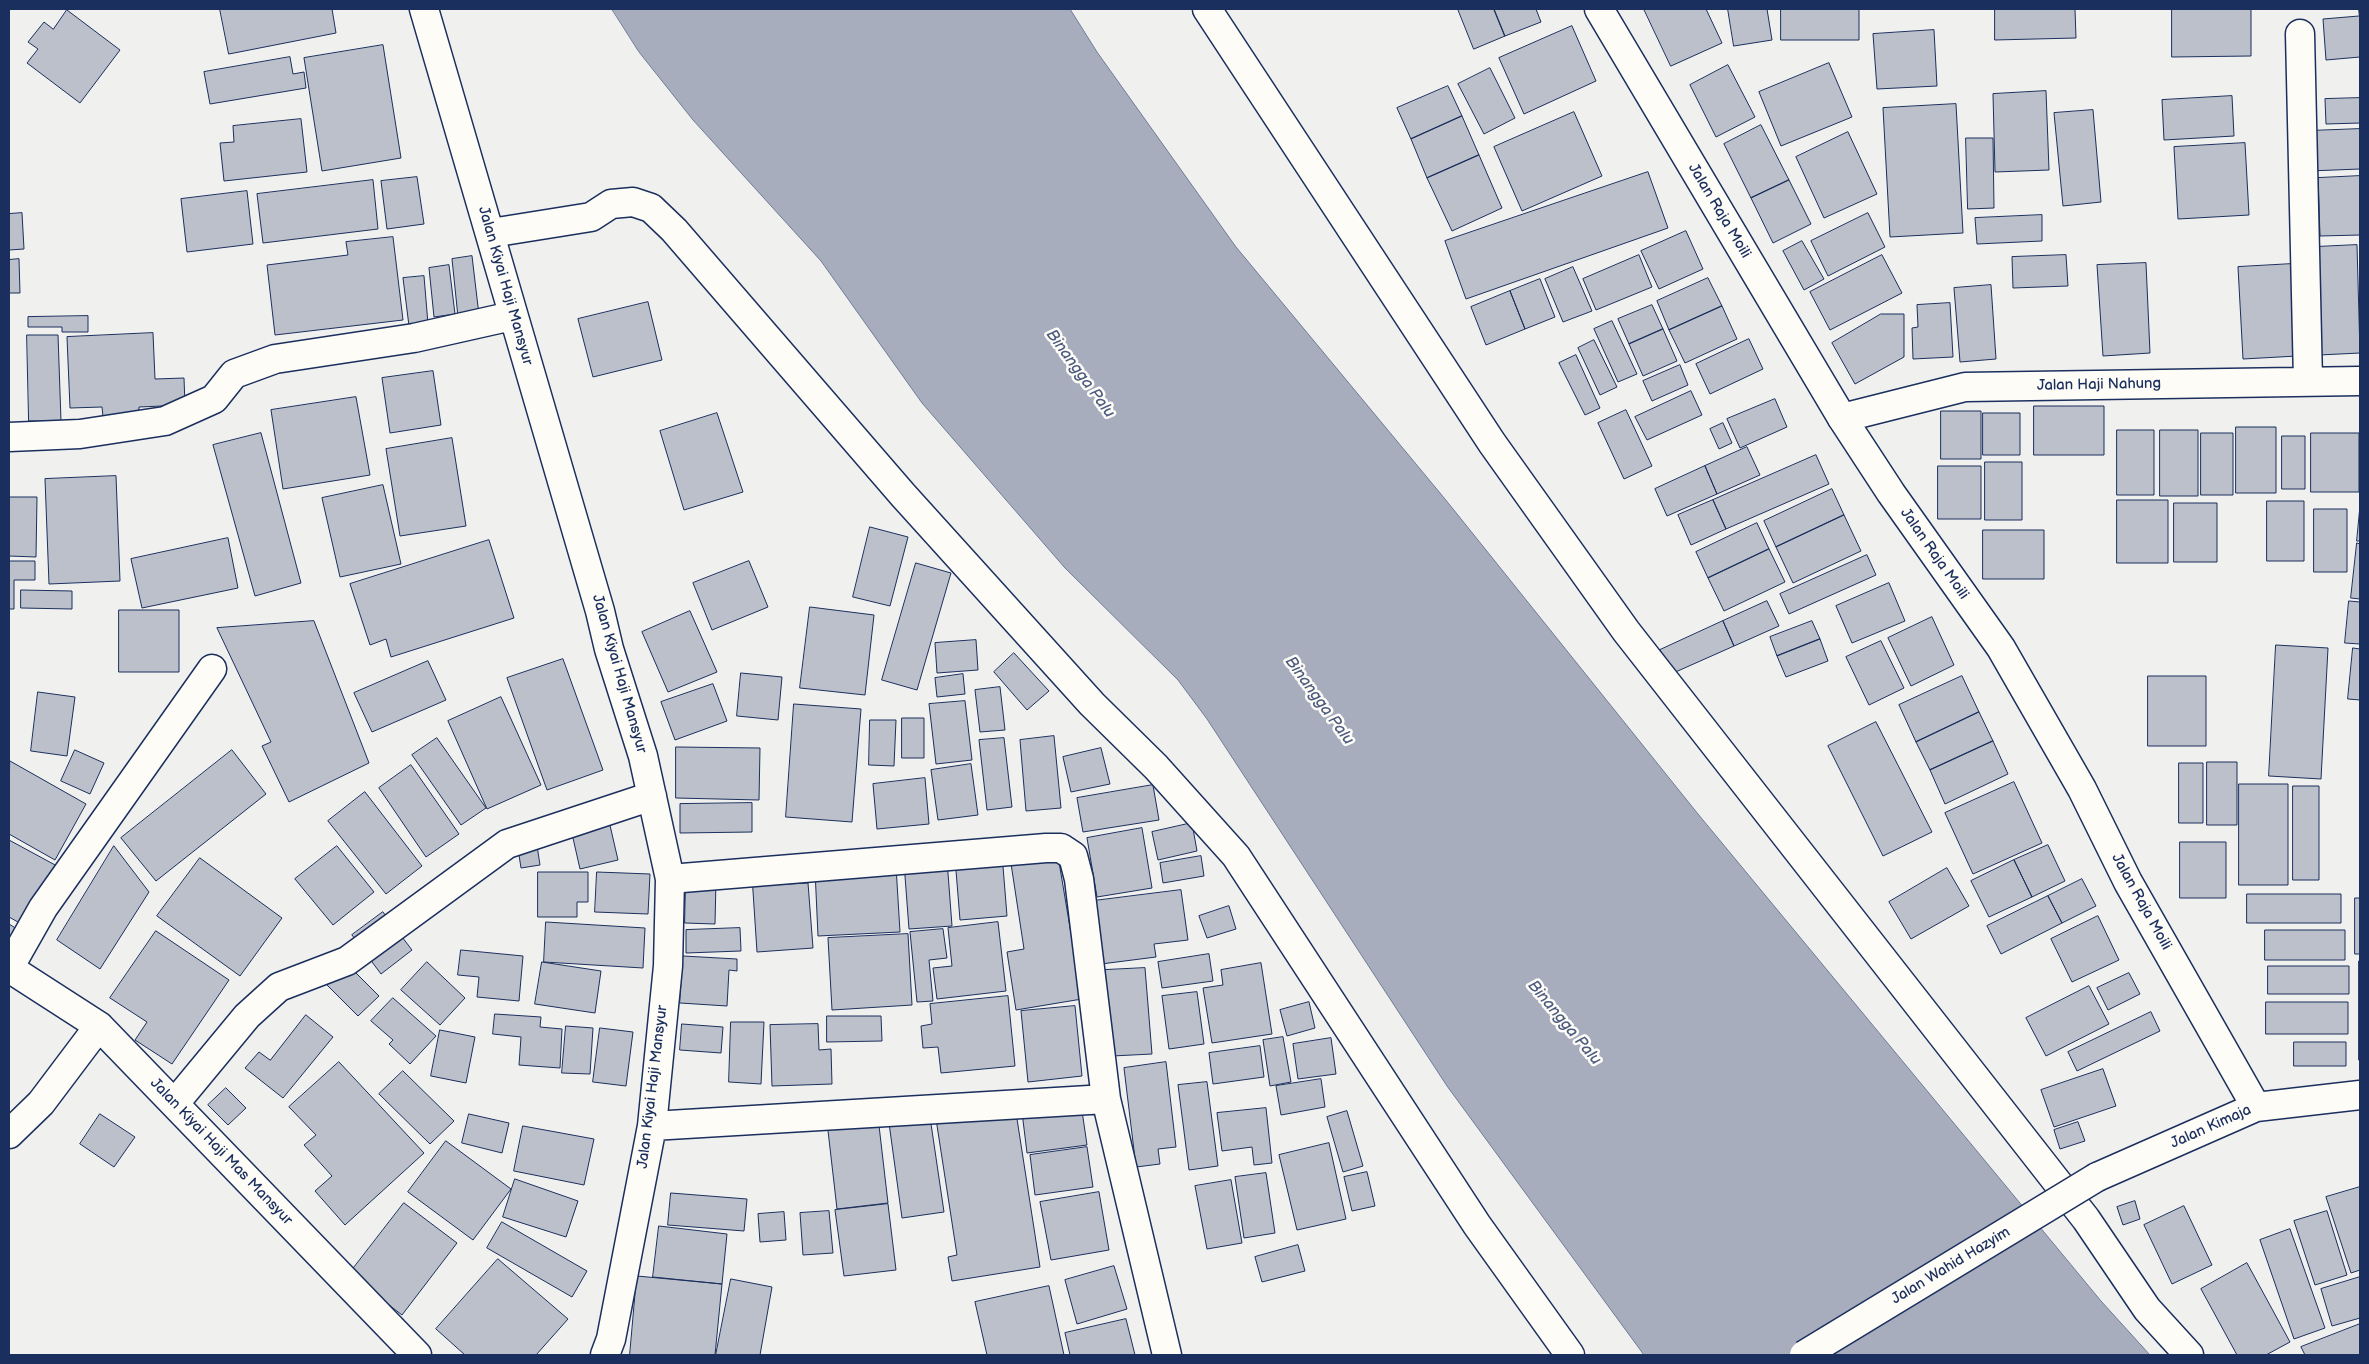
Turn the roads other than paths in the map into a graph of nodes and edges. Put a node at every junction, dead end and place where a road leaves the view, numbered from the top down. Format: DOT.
graph roads {
  1 [pos="424,9"];
  2 [pos="1207,9"];
  3 [pos="1599,9"];
  4 [pos="2300,34"];
  5 [pos="491,233"];
  6 [pos="512,316"];
  7 [pos="2308,381"];
  8 [pos="2360,381"];
  9 [pos="1842,418"];
  10 [pos="9,437"];
  11 [pos="212,669"];
  12 [pos="652,796"];
  13 [pos="670,879"];
  14 [pos="16,973"];
  15 [pos="93,1022"];
  16 [pos="2360,1095"];
  17 [pos="1106,1100"];
  18 [pos="175,1104"];
  19 [pos="2256,1107"];
  20 [pos="652,1126"];
  21 [pos="9,1134"];
  22 [pos="2097,1177"];
  23 [pos="416,1355"];
  24 [pos="605,1355"];
  25 [pos="1165,1355"];
  26 [pos="1570,1355"];
  27 [pos="1804,1355"];
  28 [pos="2189,1355"];
  1 -- 5 [label="street, Jalan Kiyai Haji Mansyur"];
  2 -- 28 [label="street"];
  3 -- 9 [label="street, Jalan Raja Moili"];
  4 -- 7 [label="street"];
  5 -- 6 [label="street, Jalan Kiyai Haji Mansyur"];
  5 -- 26 [label="street"];
  6 -- 10 [label="street"];
  6 -- 12 [label="street, Jalan Kiyai Haji Mansyur"];
  7 -- 8 [label="street, Jalan Haji Nahung"];
  7 -- 9 [label="street, Jalan Haji Nahung"];
  9 -- 19 [label="street, Jalan Raja Moili"];
  11 -- 14 [label="street"];
  12 -- 13 [label="street, Jalan Kiyai Haji Mansyur"];
  12 -- 18 [label="street"];
  13 -- 17 [label="street"];
  13 -- 20 [label="street, Jalan Kiyai Haji Mansyur"];
  14 -- 15 [label="street, Jalan Kiyai Haji Mas Mansyur"];
  15 -- 18 [label="street, Jalan Kiyai Haji Mas Mansyur"];
  15 -- 21 [label="street"];
  16 -- 19 [label="street, Jalan Kimaja"];
  17 -- 20 [label="street"];
  17 -- 25 [label="street"];
  18 -- 23 [label="street, Jalan Kiyai Haji Mas Mansyur"];
  19 -- 22 [label="street, Jalan Kimaja"];
  20 -- 24 [label="street, Jalan Kiyai Haji Mansyur"];
  22 -- 27 [label="street, Jalan Wahid Hazyim, bridge"];
}
